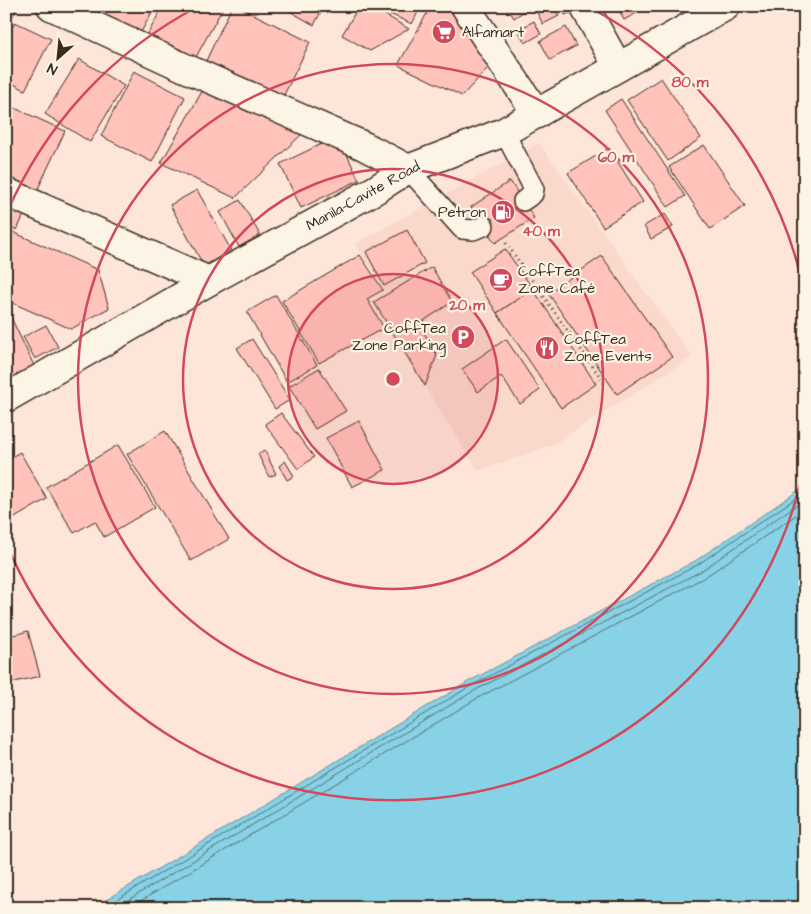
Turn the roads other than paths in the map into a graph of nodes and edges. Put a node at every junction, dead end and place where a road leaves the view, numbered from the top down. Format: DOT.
graph roads {
  1 [pos="51,6"];
  2 [pos="465,6"];
  3 [pos="584,6"];
  4 [pos="726,6"];
  5 [pos="618,67"];
  6 [pos="537,114"];
  7 [pos="504,132"];
  8 [pos="408,169"];
  9 [pos="6,192"];
  10 [pos="523,201"];
  11 [pos="484,226"];
  12 [pos="208,281"];
  13 [pos="6,398"];
  1 -- 8 [label="main road"];
  2 -- 6 [label="main road"];
  3 -- 5 [label="main road"];
  4 -- 5 [label="main road, Manila-Cavite Road"];
  5 -- 6 [label="main road, Manila-Cavite Road"];
  6 -- 7 [label="main road, Manila-Cavite Road"];
  7 -- 8 [label="main road, Manila-Cavite Road"];
  7 -- 10 [label="lane"];
  8 -- 11 [label="lane"];
  8 -- 12 [label="main road, Manila-Cavite Road"];
  9 -- 12 [label="main road"];
  12 -- 13 [label="main road, Manila-Cavite Road"];
}
